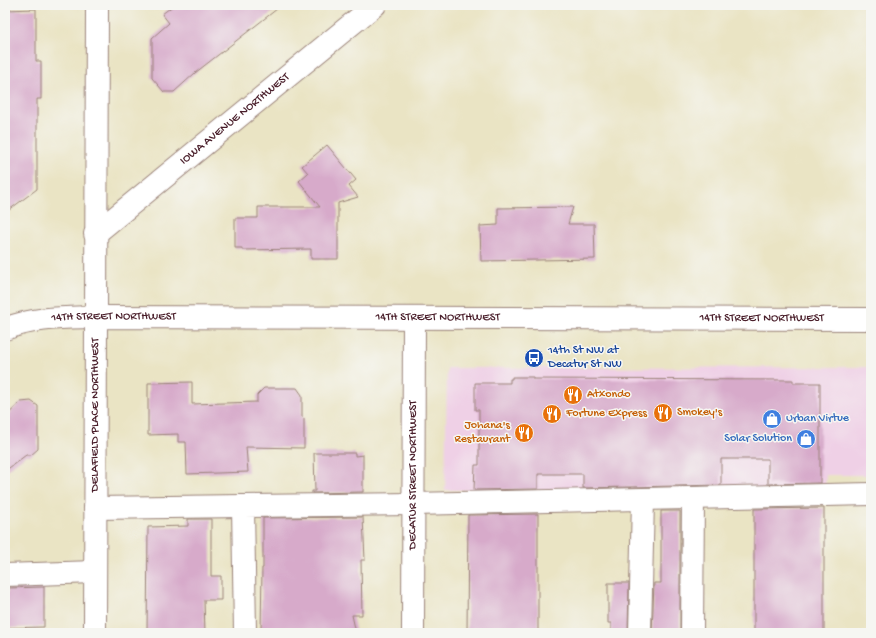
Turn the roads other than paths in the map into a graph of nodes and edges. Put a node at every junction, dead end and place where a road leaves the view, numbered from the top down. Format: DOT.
graph roads {
  1 [pos="97,5"];
  2 [pos="374,5"];
  3 [pos="95,234"];
  4 [pos="96,317"];
  5 [pos="414,318"];
  6 [pos="871,318"];
  7 [pos="5,329"];
  8 [pos="871,494"];
  9 [pos="693,498"];
  10 [pos="642,499"];
  11 [pos="413,504"];
  12 [pos="243,506"];
  13 [pos="95,508"];
  14 [pos="95,572"];
  15 [pos="5,575"];
  16 [pos="95,633"];
  17 [pos="245,633"];
  18 [pos="413,633"];
  19 [pos="640,633"];
  20 [pos="692,633"];
  1 -- 3 [label="street, DELAFIELD PLACE NORTHWEST"];
  2 -- 3 [label="street, IOWA AVENUE NORTHWEST"];
  3 -- 4 [label="street, DELAFIELD PLACE NORTHWEST"];
  4 -- 5 [label="street, 14TH STREET NORTHWEST"];
  4 -- 7 [label="street, 14TH STREET NORTHWEST"];
  4 -- 13 [label="street, DELAFIELD PLACE NORTHWEST"];
  5 -- 6 [label="street, 14TH STREET NORTHWEST"];
  5 -- 11 [label="street, DECATUR STREET NORTHWEST"];
  8 -- 9 [label="street"];
  9 -- 10 [label="street"];
  9 -- 20 [label="street"];
  10 -- 11 [label="street"];
  10 -- 19 [label="street"];
  11 -- 12 [label="street"];
  11 -- 18 [label="street, DECATUR STREET NORTHWEST"];
  12 -- 13 [label="street"];
  12 -- 17 [label="street"];
  13 -- 14 [label="street, DELAFIELD PLACE NORTHWEST"];
  14 -- 15 [label="street"];
  14 -- 16 [label="street, DELAFIELD PLACE NORTHWEST"];
}
